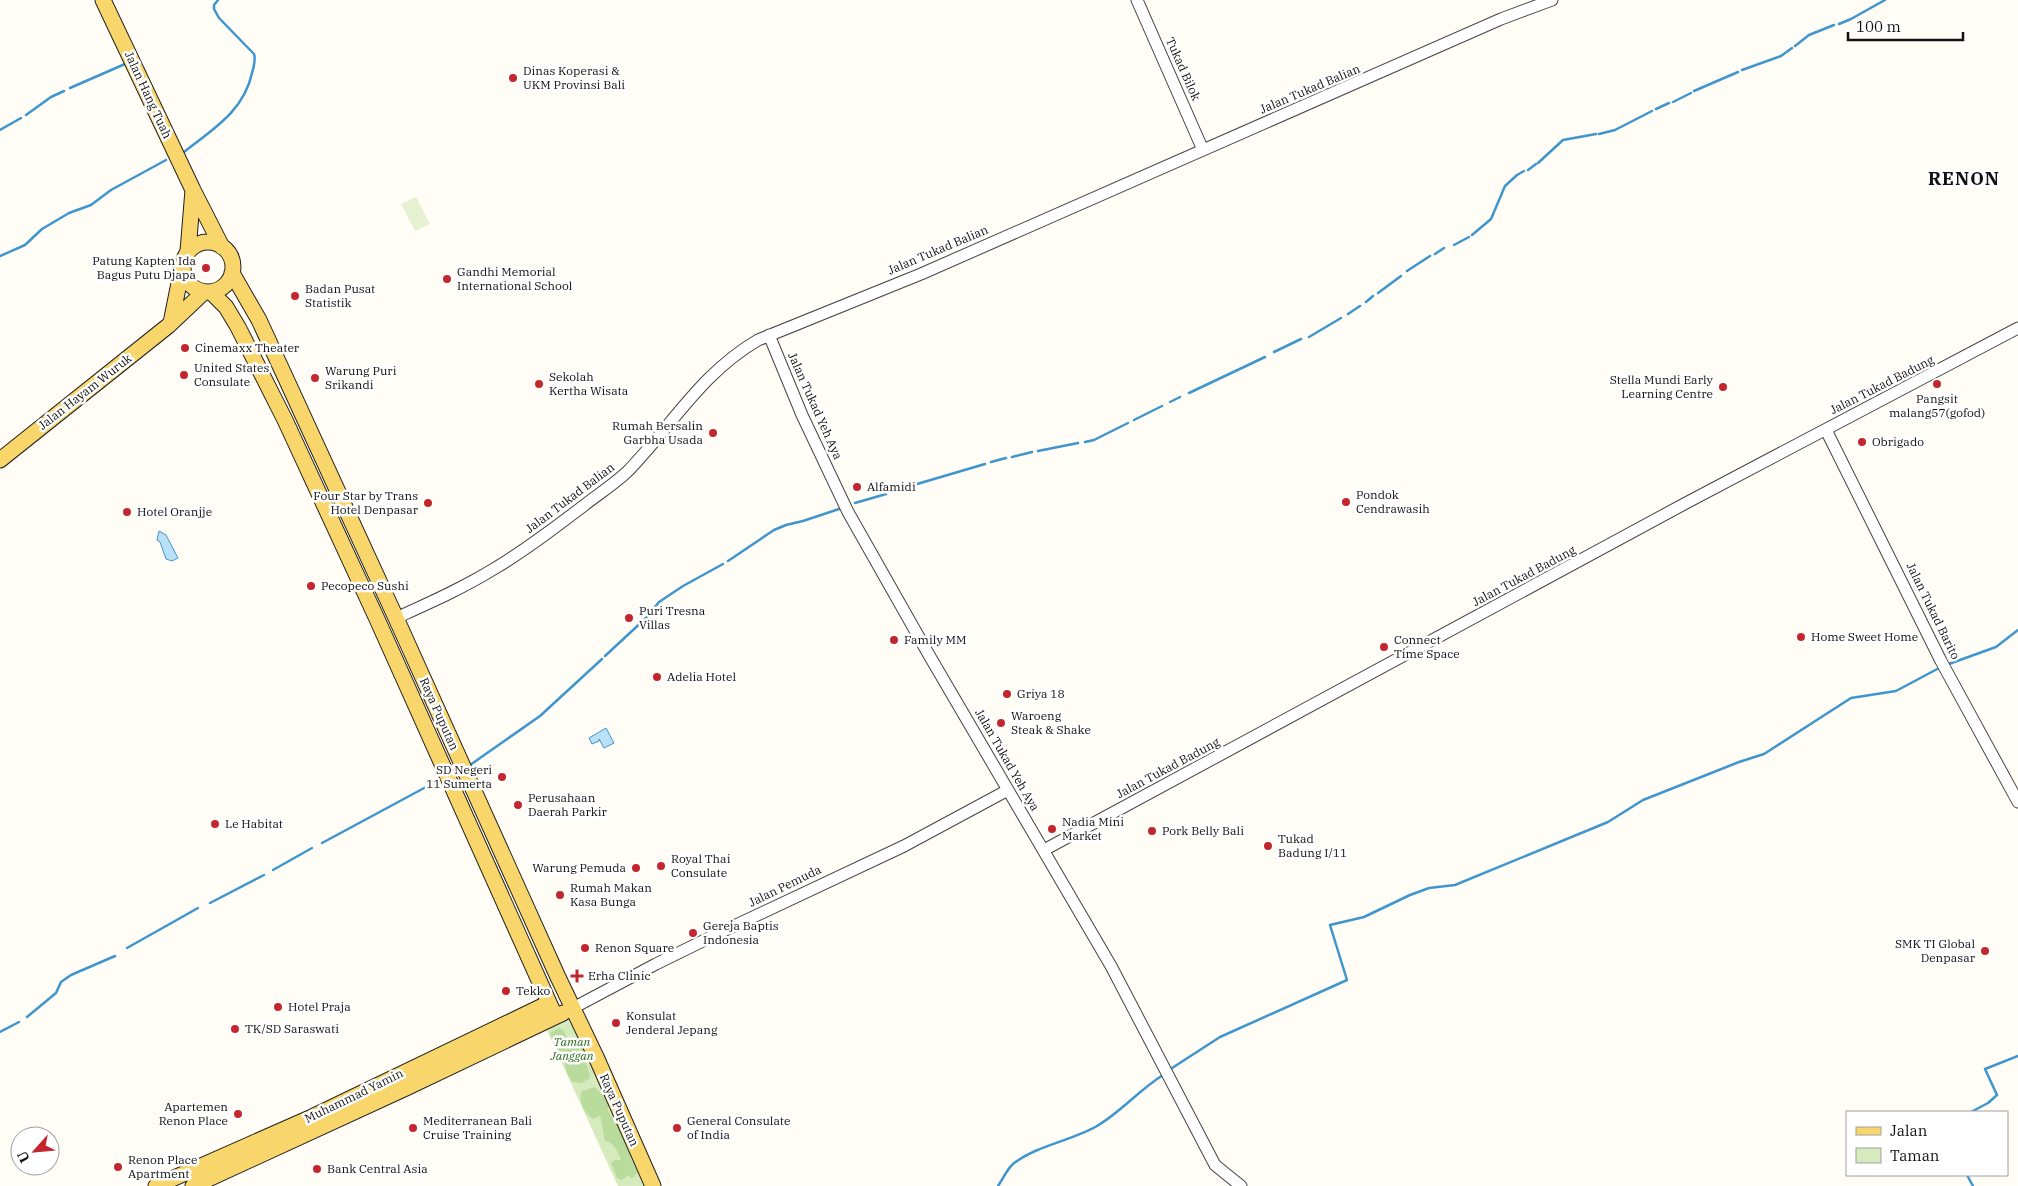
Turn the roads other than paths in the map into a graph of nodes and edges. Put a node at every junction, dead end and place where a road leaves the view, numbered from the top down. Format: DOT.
graph roads {
  1 [pos="103,0"];
  2 [pos="1137,0"];
  3 [pos="1552,0"];
  4 [pos="1203,150"];
  5 [pos="193,190"];
  6 [pos="222,247"];
  7 [pos="188,251"];
  8 [pos="182,267"];
  9 [pos="232,273"];
  10 [pos="207,292"];
  11 [pos="171,323"];
  12 [pos="2018,328"];
  13 [pos="769,335"];
  14 [pos="1826,430"];
  15 [pos="0,460"];
  16 [pos="396,618"];
  17 [pos="427,687"];
  18 [pos="411,695"];
  19 [pos="1008,790"];
  20 [pos="2018,802"];
  21 [pos="1044,850"];
  22 [pos="531,919"];
  23 [pos="515,927"];
  24 [pos="573,1008"];
  25 [pos="552,1010"];
  26 [pos="156,1186"];
  27 [pos="193,1186"];
  28 [pos="653,1186"];
  29 [pos="1241,1186"];
  1 -- 5 [label="main road, Jalan Hang Tuah"];
  2 -- 4 [label="street, Tukad Bilok"];
  3 -- 4 [label="street, Jalan Tukad Balian"];
  4 -- 13 [label="street, Jalan Tukad Balian"];
  5 -- 6 [label="main road, Jalan Hang Tuah"];
  5 -- 7 [label="main road"];
  6 -- 7 [label="main road"];
  6 -- 9 [label="main road"];
  7 -- 8 [label="main road"];
  8 -- 10 [label="main road"];
  8 -- 11 [label="main road"];
  9 -- 10 [label="main road"];
  9 -- 16 [label="main road, Raya Puputan"];
  10 -- 11 [label="main road, Jalan Hayam Wuruk"];
  10 -- 18 [label="main road, Raya Puputan"];
  11 -- 15 [label="main road, Jalan Hayam Wuruk"];
  12 -- 14 [label="street, Jalan Tukad Badung"];
  13 -- 16 [label="street, Jalan Tukad Balian"];
  13 -- 19 [label="street, Jalan Tukad Yeh Aya"];
  14 -- 20 [label="street, Jalan Tukad Barito"];
  14 -- 21 [label="street, Jalan Tukad Badung"];
  16 -- 17 [label="main road, Raya Puputan"];
  17 -- 18 [label="main road"];
  17 -- 22 [label="main road, Raya Puputan"];
  18 -- 23 [label="main road, Raya Puputan"];
  19 -- 21 [label="street, Jalan Tukad Yeh Aya"];
  19 -- 24 [label="street, Jalan Pemuda"];
  21 -- 29 [label="street, Jalan Tukad Yeh Aya"];
  22 -- 23 [label="main road"];
  22 -- 24 [label="main road, Raya Puputan"];
  23 -- 25 [label="main road, Raya Puputan"];
  24 -- 25 [label="main road, Muhammad Yamin"];
  24 -- 28 [label="main road, Raya Puputan"];
  25 -- 26 [label="main road, Muhammad Yamin"];
  25 -- 27 [label="main road, Muhammad Yamin"];
}
